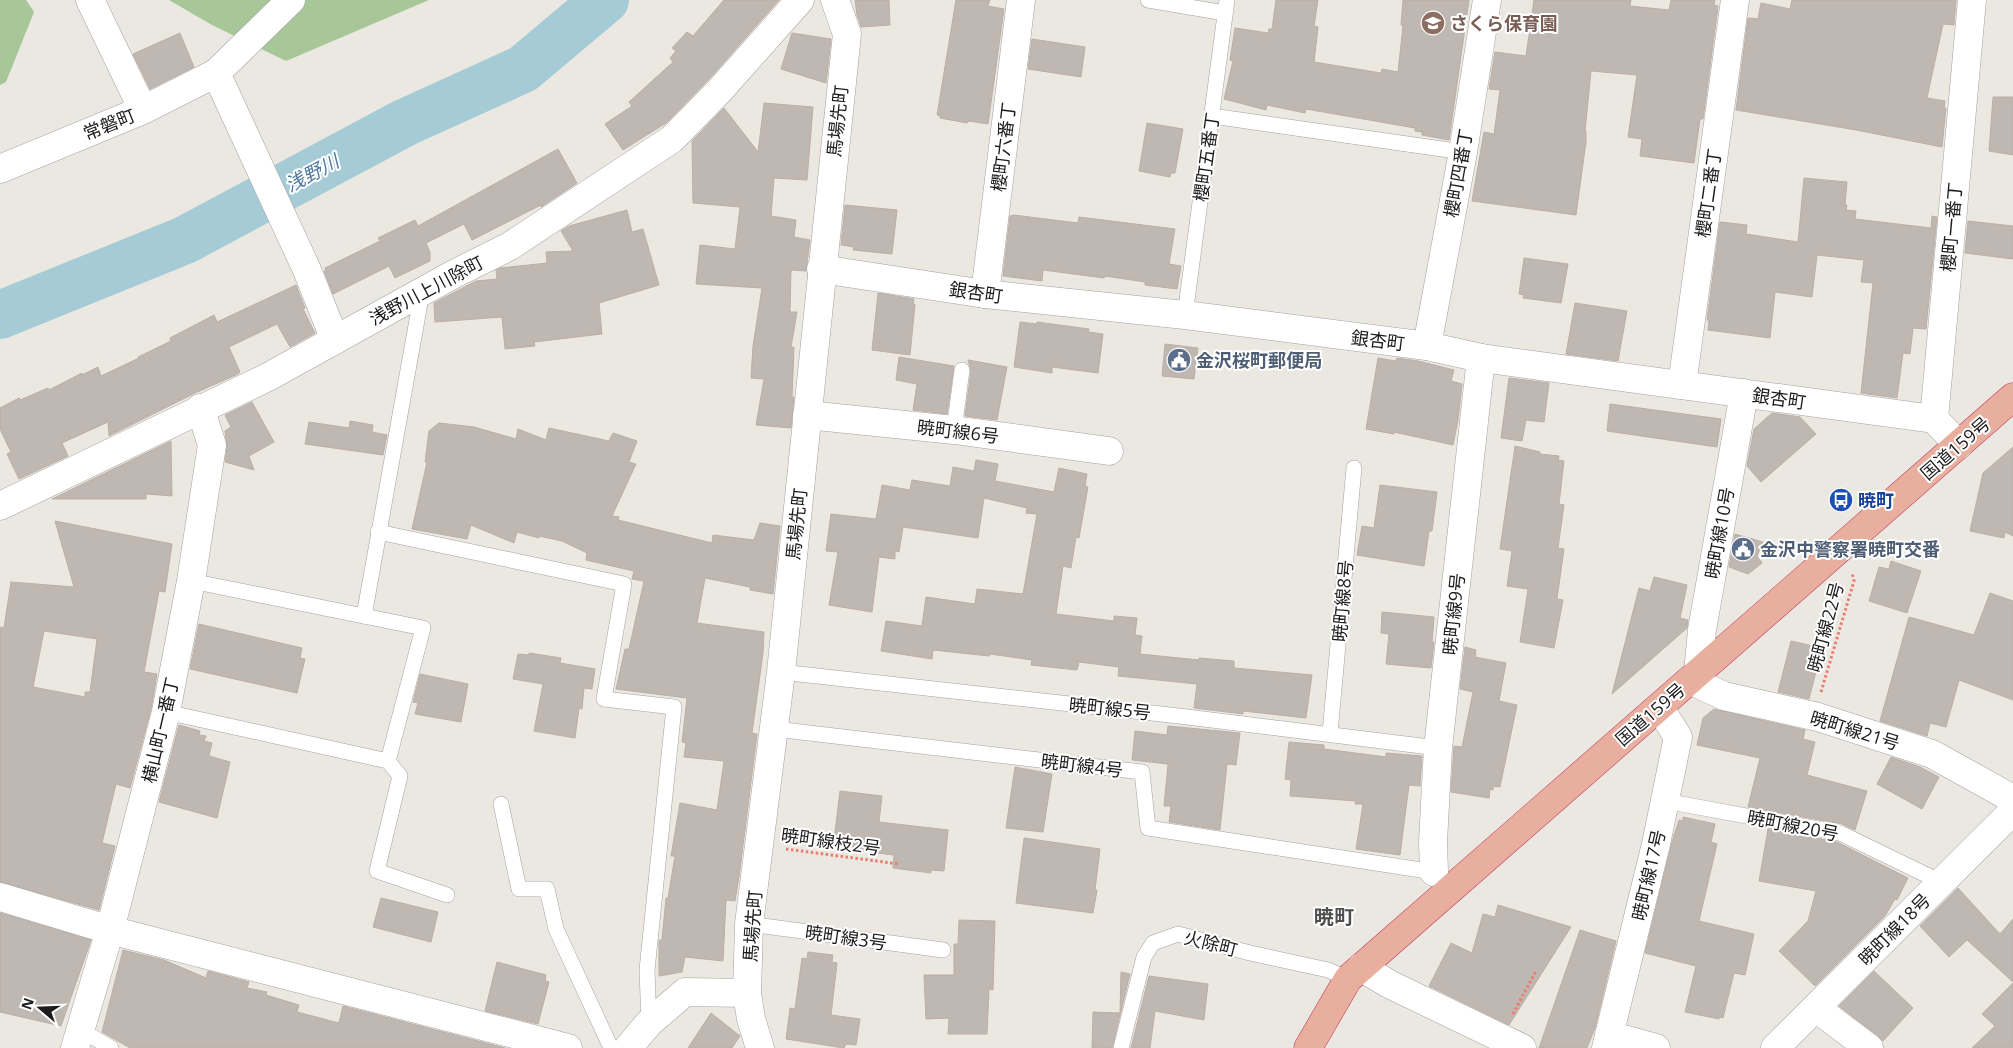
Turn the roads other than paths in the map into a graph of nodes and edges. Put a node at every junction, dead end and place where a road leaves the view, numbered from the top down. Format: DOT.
graph roads {
  1 [pos="90,0"];
  2 [pos="291,0"];
  3 [pos="800,0"];
  4 [pos="835,0"];
  5 [pos="1021,0"];
  6 [pos="1148,0"];
  7 [pos="1487,0"];
  8 [pos="1735,0"];
  9 [pos="1972,0"];
  10 [pos="1226,6"];
  11 [pos="216,73"];
  12 [pos="143,110"];
  13 [pos="1212,116"];
  14 [pos="1462,152"];
  15 [pos="0,169"];
  16 [pos="821,269"];
  17 [pos="422,292"];
  18 [pos="985,294"];
  19 [pos="1185,315"];
  20 [pos="334,340"];
  21 [pos="1427,346"];
  22 [pos="1481,358"];
  23 [pos="962,370"];
  24 [pos="1682,385"];
  25 [pos="1744,393"];
  26 [pos="2013,397"];
  27 [pos="200,408"];
  28 [pos="807,415"];
  29 [pos="1934,419"];
  30 [pos="954,430"];
  31 [pos="1959,444"];
  32 [pos="1109,451"];
  33 [pos="1354,468"];
  34 [pos="0,506"];
  35 [pos="378,532"];
  36 [pos="191,581"];
  37 [pos="364,616"];
  38 [pos="781,672"];
  39 [pos="1694,676"];
  40 [pos="1659,707"];
  41 [pos="166,712"];
  42 [pos="775,729"];
  43 [pos="1330,734"];
  44 [pos="1438,748"];
  45 [pos="388,762"];
  46 [pos="2013,799"];
  47 [pos="1665,801"];
  48 [pos="501,804"];
  49 [pos="2013,810"];
  50 [pos="1443,879"];
  51 [pos="1941,882"];
  52 [pos="447,895"];
  53 [pos="0,897"];
  54 [pos="750,924"];
  55 [pos="110,930"];
  56 [pos="944,950"];
  57 [pos="1354,973"];
  58 [pos="747,992"];
  59 [pos="1816,1008"];
  60 [pos="649,1023"];
  61 [pos="78,1039"];
  62 [pos="1607,1041"];
  63 [pos="1512,1042"];
  64 [pos="111,1048"];
  65 [pos="568,1048"];
  66 [pos="611,1048"];
  67 [pos="628,1048"];
  68 [pos="760,1048"];
  69 [pos="1121,1048"];
  70 [pos="1308,1048"];
  71 [pos="1656,1048"];
  72 [pos="1775,1048"];
  73 [pos="1869,1048"];
  1 -- 12 [label="street"];
  2 -- 11 [label="street, 常磐町"];
  3 -- 17 [label="street, 浅野川上川除町"];
  4 -- 16 [label="street, 馬場先町"];
  5 -- 18 [label="street, 櫻町六番丁"];
  6 -- 10 [label="lane"];
  7 -- 14 [label="street, 櫻町四番丁"];
  8 -- 24 [label="street, 櫻町二番丁"];
  9 -- 29 [label="street, 櫻町一番丁"];
  10 -- 13 [label="lane, 櫻町五番丁"];
  11 -- 12 [label="street, 常磐町"];
  11 -- 20 [label="street"];
  12 -- 15 [label="street, 常磐町"];
  13 -- 14 [label="lane"];
  13 -- 19 [label="lane, 櫻町五番丁"];
  14 -- 21 [label="street, 櫻町四番丁"];
  16 -- 18 [label="street, 銀杏町"];
  16 -- 28 [label="street, 馬場先町"];
  17 -- 20 [label="street, 浅野川上川除町"];
  17 -- 35 [label="lane"];
  18 -- 19 [label="street, 銀杏町"];
  19 -- 21 [label="street, 銀杏町"];
  20 -- 27 [label="street, 浅野川上川除町"];
  21 -- 22 [label="street, 銀杏町"];
  22 -- 24 [label="street, 銀杏町"];
  22 -- 44 [label="street, 暁町線9号"];
  23 -- 30 [label="lane"];
  24 -- 25 [label="street, 銀杏町"];
  25 -- 29 [label="street, 銀杏町"];
  25 -- 39 [label="street, 暁町線10号"];
  26 -- 31 [label="highway, 国道159号"];
  27 -- 34 [label="street, 浅野川上川除町"];
  27 -- 36 [label="street, 横山町一番丁"];
  28 -- 30 [label="street, 暁町線6号"];
  28 -- 38 [label="street, 馬場先町"];
  29 -- 31 [label="street"];
  30 -- 32 [label="street, 暁町線6号"];
  31 -- 39 [label="highway, 国道159号"];
  33 -- 43 [label="lane, 暁町線8号"];
  35 -- 37 [label="lane"];
  35 -- 60 [label="lane"];
  36 -- 37 [label="lane"];
  36 -- 41 [label="street, 横山町一番丁"];
  37 -- 45 [label="lane"];
  38 -- 42 [label="street, 馬場先町"];
  38 -- 43 [label="lane, 暁町線5号"];
  39 -- 40 [label="highway, 国道159号"];
  39 -- 46 [label="street, 暁町線21号"];
  40 -- 47 [label="street, 暁町線17号"];
  40 -- 50 [label="highway, 国道159号"];
  41 -- 45 [label="lane"];
  41 -- 55 [label="street, 横山町一番丁"];
  42 -- 50 [label="lane, 暁町線4号"];
  42 -- 54 [label="street, 馬場先町"];
  43 -- 44 [label="lane, 暁町線5号"];
  44 -- 50 [label="street, 暁町線9号"];
  45 -- 52 [label="lane"];
  47 -- 51 [label="lane, 暁町線20号"];
  47 -- 62 [label="street, 暁町線17号"];
  48 -- 66 [label="lane"];
  49 -- 51 [label="street, 暁町線18号"];
  50 -- 57 [label="highway, 国道159号"];
  51 -- 59 [label="street, 暁町線18号"];
  53 -- 55 [label="street"];
  54 -- 56 [label="lane, 暁町線3号"];
  54 -- 58 [label="street, 馬場先町"];
  55 -- 61 [label="street, 横山町一番丁"];
  55 -- 65 [label="street"];
  57 -- 63 [label="street, 火除町"];
  57 -- 69 [label="lane, 火除町"];
  57 -- 70 [label="highway, 国道159号"];
  58 -- 60 [label="street"];
  58 -- 68 [label="street, 馬場先町"];
  59 -- 72 [label="street, 暁町線18号"];
  59 -- 73 [label="street"];
  60 -- 67 [label="street"];
  61 -- 64 [label="lane"];
  62 -- 71 [label="street"];
}
